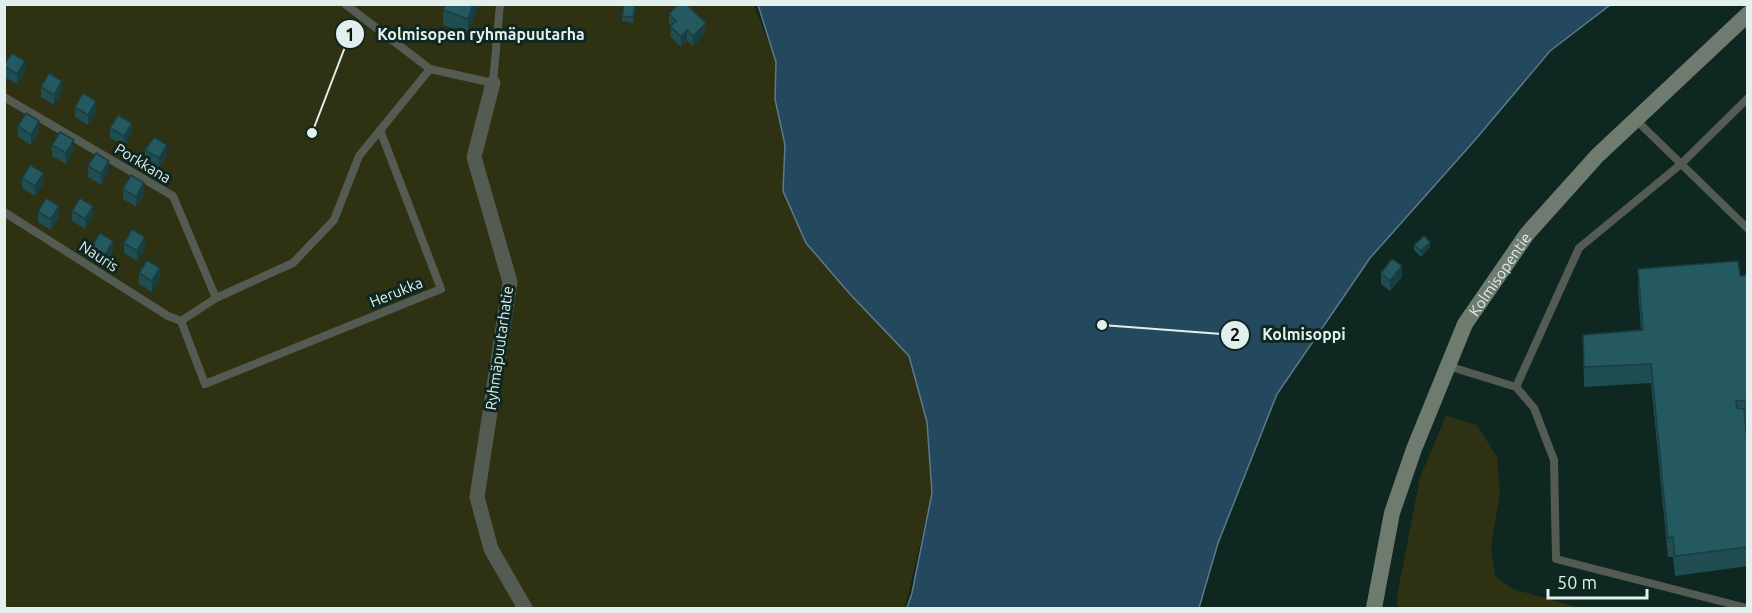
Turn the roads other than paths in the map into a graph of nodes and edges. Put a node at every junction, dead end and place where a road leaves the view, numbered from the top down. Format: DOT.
graph roads {
  1 [pos="345,4"];
  2 [pos="500,4"];
  3 [pos="1748,14"];
  4 [pos="430,69"];
  5 [pos="493,83"];
  6 [pos="4,96"];
  7 [pos="1748,98"];
  8 [pos="1635,119"];
  9 [pos="380,130"];
  10 [pos="1681,164"];
  11 [pos="4,212"];
  12 [pos="1748,228"];
  13 [pos="216,298"];
  14 [pos="181,321"];
  15 [pos="1448,366"];
  16 [pos="1516,387"];
  17 [pos="525,609"];
  18 [pos="1374,609"];
  19 [pos="1747,609"];
  1 -- 4 [label="lane"];
  2 -- 5 [label="lane"];
  3 -- 8 [label="main road, Kolmisopentie"];
  4 -- 5 [label="lane"];
  4 -- 9 [label="lane"];
  5 -- 17 [label="street, Ryhmäpuutarhatie"];
  6 -- 13 [label="lane, Porkkana"];
  7 -- 10 [label="lane"];
  8 -- 10 [label="lane"];
  8 -- 15 [label="main road, Kolmisopentie"];
  9 -- 13 [label="lane"];
  9 -- 14 [label="lane, Herukka"];
  10 -- 12 [label="lane"];
  10 -- 16 [label="lane"];
  11 -- 14 [label="lane, Nauris"];
  13 -- 14 [label="lane"];
  15 -- 16 [label="lane"];
  15 -- 18 [label="main road, Kolmisopentie"];
  16 -- 19 [label="lane"];
}
